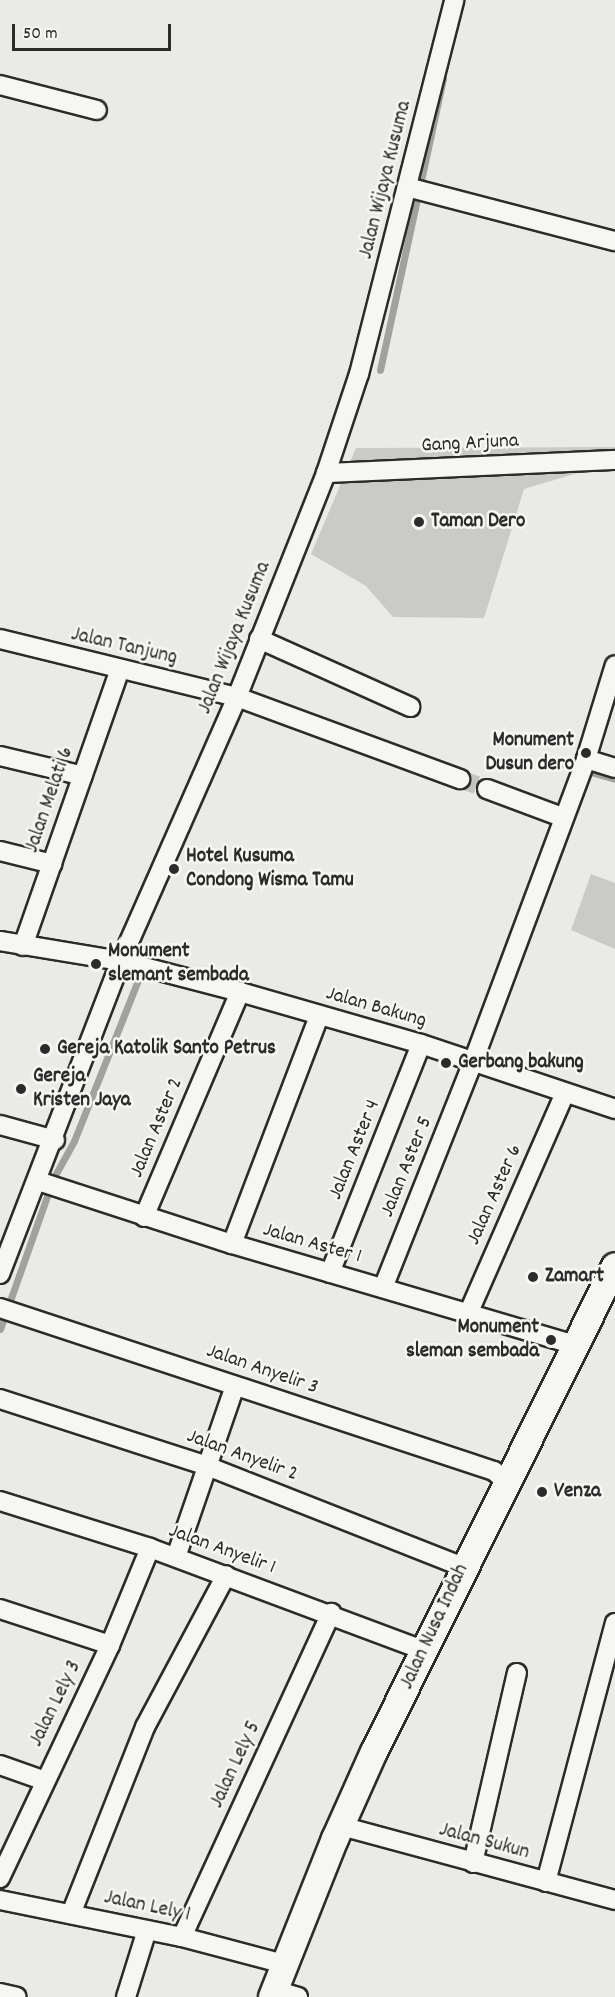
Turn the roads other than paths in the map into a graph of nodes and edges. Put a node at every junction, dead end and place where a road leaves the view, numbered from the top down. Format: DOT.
graph roads {
  1 [pos="454,0"];
  2 [pos="0,85"];
  3 [pos="97,110"];
  4 [pos="407,187"];
  5 [pos="615,242"];
  6 [pos="615,460"];
  7 [pos="326,473"];
  8 [pos="0,639"];
  9 [pos="259,639"];
  10 [pos="615,665"];
  11 [pos="120,669"];
  12 [pos="237,697"];
  13 [pos="410,707"];
  14 [pos="0,756"];
  15 [pos="586,759"];
  16 [pos="615,768"];
  17 [pos="83,776"];
  18 [pos="460,779"];
  19 [pos="488,789"];
  20 [pos="562,817"];
  21 [pos="0,851"];
  22 [pos="52,864"];
  23 [pos="0,940"];
  24 [pos="23,946"];
  25 [pos="121,961"];
  26 [pos="240,992"];
  27 [pos="319,1016"];
  28 [pos="421,1044"];
  29 [pos="473,1062"];
  30 [pos="564,1095"];
  31 [pos="615,1109"];
  32 [pos="0,1125"];
  33 [pos="54,1140"];
  34 [pos="45,1183"];
  35 [pos="144,1217"];
  36 [pos="7,1241"];
  37 [pos="232,1244"];
  38 [pos="615,1266"];
  39 [pos="330,1273"];
  40 [pos="0,1274"];
  41 [pos="382,1288"];
  42 [pos="5,1309"];
  43 [pos="468,1314"];
  44 [pos="575,1345"];
  45 [pos="235,1386"];
  46 [pos="0,1399"];
  47 [pos="207,1466"];
  48 [pos="506,1481"];
  49 [pos="0,1501"];
  50 [pos="150,1548"];
  51 [pos="176,1557"];
  52 [pos="464,1567"];
  53 [pos="226,1575"];
  54 [pos="0,1609"];
  55 [pos="331,1612"];
  56 [pos="615,1623"];
  57 [pos="110,1645"];
  58 [pos="426,1651"];
  59 [pos="517,1673"];
  60 [pos="0,1765"];
  61 [pos="45,1780"];
  62 [pos="341,1826"];
  63 [pos="473,1863"];
  64 [pos="0,1878"];
  65 [pos="546,1882"];
  66 [pos="0,1900"];
  67 [pos="615,1900"];
  68 [pos="71,1914"];
  69 [pos="147,1930"];
  70 [pos="182,1937"];
  71 [pos="284,1964"];
  72 [pos="0,1993"];
  73 [pos="281,1995"];
  74 [pos="17,1997"];
  75 [pos="126,1997"];
  1 -- 4 [label="street, Jalan Wijaya Kusuma"];
  2 -- 3 [label="street"];
  4 -- 5 [label="street"];
  4 -- 7 [label="street, Jalan Wijaya Kusuma"];
  6 -- 7 [label="street, Gang Arjuna"];
  7 -- 9 [label="street, Jalan Wijaya Kusuma"];
  8 -- 11 [label="street, Jalan Tanjung"];
  9 -- 12 [label="street, Jalan Wijaya Kusuma"];
  9 -- 13 [label="street"];
  10 -- 15 [label="street, Jalan Aster 5"];
  11 -- 12 [label="street, Jalan Tanjung"];
  11 -- 17 [label="street, Jalan Melati 6"];
  12 -- 18 [label="street, Jalan Tanjung"];
  12 -- 25 [label="street, Jalan Wijaya Kusuma"];
  14 -- 17 [label="street"];
  15 -- 16 [label="street"];
  15 -- 20 [label="street, Jalan Aster 5"];
  17 -- 22 [label="street, Jalan Melati 6"];
  19 -- 20 [label="street"];
  20 -- 29 [label="street, Jalan Aster 5"];
  21 -- 22 [label="street"];
  22 -- 24 [label="street, Jalan Melati 6"];
  23 -- 24 [label="street, Jalan Bakung"];
  24 -- 25 [label="street, Jalan Bakung"];
  25 -- 26 [label="street, Jalan Bakung"];
  25 -- 33 [label="street, Jalan Wijaya Kusuma"];
  26 -- 27 [label="street, Jalan Bakung"];
  26 -- 35 [label="street, Jalan Aster 2"];
  27 -- 28 [label="street, Jalan Bakung"];
  27 -- 37 [label="street"];
  28 -- 29 [label="street, Jalan Bakung"];
  28 -- 39 [label="street, Jalan Aster 4"];
  29 -- 30 [label="street, Jalan Bakung"];
  29 -- 41 [label="street, Jalan Aster 5"];
  30 -- 31 [label="street, Jalan Bakung"];
  30 -- 43 [label="street, Jalan Aster 6"];
  32 -- 33 [label="street"];
  33 -- 34 [label="street, Jalan Wijaya Kusuma"];
  34 -- 35 [label="street, Jalan Aster 1"];
  34 -- 36 [label="street, Jalan Wijaya Kusuma"];
  35 -- 37 [label="street, Jalan Aster 1"];
  36 -- 40 [label="street, Jalan Wijaya Kusuma"];
  37 -- 39 [label="street, Jalan Aster 1"];
  38 -- 44 [label="main road, Jalan Nusa Indah"];
  39 -- 41 [label="street, Jalan Aster 1"];
  41 -- 43 [label="street, Jalan Aster 1"];
  42 -- 45 [label="street, Jalan Anyelir 3"];
  43 -- 44 [label="street, Jalan Aster 1"];
  44 -- 48 [label="main road, Jalan Nusa Indah"];
  45 -- 47 [label="street"];
  45 -- 48 [label="street, Jalan Anyelir 3"];
  46 -- 47 [label="street, Jalan Anyelir 2"];
  47 -- 51 [label="street"];
  47 -- 52 [label="street, Jalan Anyelir 2"];
  48 -- 52 [label="main road, Jalan Nusa Indah"];
  49 -- 50 [label="street, Jalan Anyelir 1"];
  50 -- 51 [label="street, Jalan Anyelir 1"];
  50 -- 57 [label="street, Jalan Lely 3"];
  51 -- 53 [label="street, Jalan Anyelir 1"];
  52 -- 58 [label="main road, Jalan Nusa Indah"];
  53 -- 55 [label="street, Jalan Anyelir 1"];
  53 -- 68 [label="street"];
  54 -- 57 [label="street"];
  55 -- 58 [label="street, Jalan Anyelir 1"];
  55 -- 70 [label="street, Jalan Lely 5"];
  56 -- 65 [label="street"];
  57 -- 61 [label="street, Jalan Lely 3"];
  58 -- 62 [label="main road, Jalan Nusa Indah"];
  59 -- 63 [label="street"];
  60 -- 61 [label="street"];
  61 -- 64 [label="street, Jalan Lely 3"];
  62 -- 63 [label="street, Jalan Sukun"];
  62 -- 71 [label="main road, Jalan Nusa Indah"];
  63 -- 65 [label="street, Jalan Sukun"];
  65 -- 67 [label="street, Jalan Sukun"];
  66 -- 68 [label="street, Jalan Lely 1"];
  68 -- 69 [label="street, Jalan Lely 1"];
  69 -- 70 [label="street, Jalan Lely 1"];
  69 -- 75 [label="street"];
  70 -- 71 [label="street, Jalan Lely 1"];
  71 -- 73 [label="main road, Jalan Nusa Indah"];
  72 -- 74 [label="street"];
}
